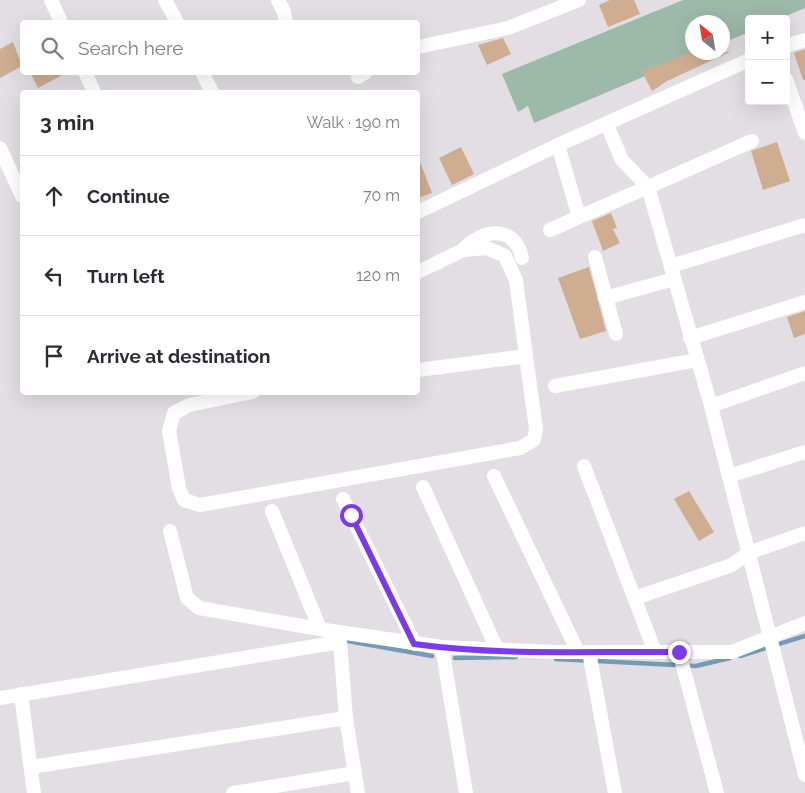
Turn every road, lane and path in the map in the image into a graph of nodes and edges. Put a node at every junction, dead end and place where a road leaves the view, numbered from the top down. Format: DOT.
graph roads {
  1 [pos="51,0"];
  2 [pos="165,0"];
  3 [pos="278,0"];
  4 [pos="579,0"];
  5 [pos="60,20"];
  6 [pos="175,20"];
  7 [pos="286,20"];
  8 [pos="805,40"];
  9 [pos="790,45"];
  10 [pos="420,46"];
  11 [pos="745,62"];
  12 [pos="86,75"];
  13 [pos="204,75"];
  14 [pos="93,90"];
  15 [pos="211,90"];
  16 [pos="790,90"];
  17 [pos="607,124"];
  18 [pos="805,132"];
  19 [pos="752,141"];
  20 [pos="558,145"];
  21 [pos="0,148"];
  22 [pos="648,187"];
  23 [pos="20,192"];
  24 [pos="420,211"];
  25 [pos="579,216"];
  26 [pos="805,225"];
  27 [pos="550,230"];
  28 [pos="463,250"];
  29 [pos="595,257"];
  30 [pos="522,258"];
  31 [pos="420,271"];
  32 [pos="673,273"];
  33 [pos="605,298"];
  34 [pos="805,302"];
  35 [pos="616,334"];
  36 [pos="690,338"];
  37 [pos="526,356"];
  38 [pos="697,360"];
  39 [pos="420,370"];
  40 [pos="805,373"];
  41 [pos="555,386"];
  42 [pos="238,395"];
  43 [pos="710,406"];
  44 [pos="805,452"];
  45 [pos="584,466"];
  46 [pos="494,476"];
  47 [pos="728,476"];
  48 [pos="423,487"];
  49 [pos="343,499"];
  50 [pos="272,511"];
  51 [pos="170,531"];
  52 [pos="805,533"];
  53 [pos="748,553"];
  54 [pos="635,598"];
  55 [pos="805,623"];
  56 [pos="320,629"];
  57 [pos="770,637"];
  58 [pos="414,644"];
  59 [pos="442,647"];
  60 [pos="496,650"];
  61 [pos="655,652"];
  62 [pos="679,652"];
  63 [pos="587,656"];
  64 [pos="21,694"];
  65 [pos="0,698"];
  66 [pos="346,718"];
  67 [pos="31,767"];
  68 [pos="355,773"];
  69 [pos="805,775"];
  70 [pos="34,793"];
  71 [pos="233,793"];
  72 [pos="358,793"];
  73 [pos="466,793"];
  74 [pos="615,793"];
  75 [pos="717,793"];
  1 -- 5 [label="street"];
  2 -- 6 [label="street"];
  3 -- 7 [label="street"];
  4 -- 10 [label="street"];
  8 -- 9 [label="street"];
  11 -- 17 [label="street"];
  12 -- 14 [label="street"];
  13 -- 15 [label="street"];
  16 -- 18 [label="street"];
  17 -- 20 [label="street"];
  17 -- 22 [label="street"];
  19 -- 22 [label="street"];
  20 -- 24 [label="street"];
  20 -- 25 [label="street"];
  21 -- 23 [label="street"];
  22 -- 25 [label="street"];
  22 -- 32 [label="street"];
  25 -- 27 [label="street"];
  26 -- 32 [label="street"];
  28 -- 30 [label="street"];
  28 -- 31 [label="street"];
  28 -- 37 [label="street"];
  29 -- 33 [label="street"];
  32 -- 33 [label="street"];
  32 -- 36 [label="street"];
  33 -- 35 [label="street"];
  34 -- 36 [label="street"];
  36 -- 38 [label="street"];
  37 -- 39 [label="street"];
  37 -- 42 [label="street"];
  38 -- 41 [label="street"];
  38 -- 43 [label="street"];
  40 -- 43 [label="street"];
  43 -- 47 [label="street"];
  44 -- 47 [label="street"];
  45 -- 54 [label="street"];
  46 -- 63 [label="street"];
  47 -- 53 [label="street"];
  48 -- 60 [label="street"];
  49 -- 58 [label="street"];
  50 -- 56 [label="street"];
  51 -- 56 [label="street"];
  52 -- 53 [label="street"];
  53 -- 54 [label="street"];
  53 -- 57 [label="street"];
  54 -- 61 [label="street"];
  55 -- 57 [label="street"];
  56 -- 58 [label="street"];
  57 -- 62 [label="street"];
  57 -- 69 [label="street"];
  58 -- 59 [label="street"];
  59 -- 60 [label="street"];
  59 -- 73 [label="street"];
  60 -- 63 [label="street"];
  61 -- 62 [label="street"];
  61 -- 63 [label="street"];
  62 -- 75 [label="street"];
  63 -- 74 [label="street"];
  64 -- 65 [label="street"];
  64 -- 66 [label="street"];
  64 -- 67 [label="street"];
  66 -- 67 [label="street"];
  66 -- 68 [label="street"];
  67 -- 70 [label="street"];
  68 -- 71 [label="street"];
  68 -- 72 [label="street"];
}
